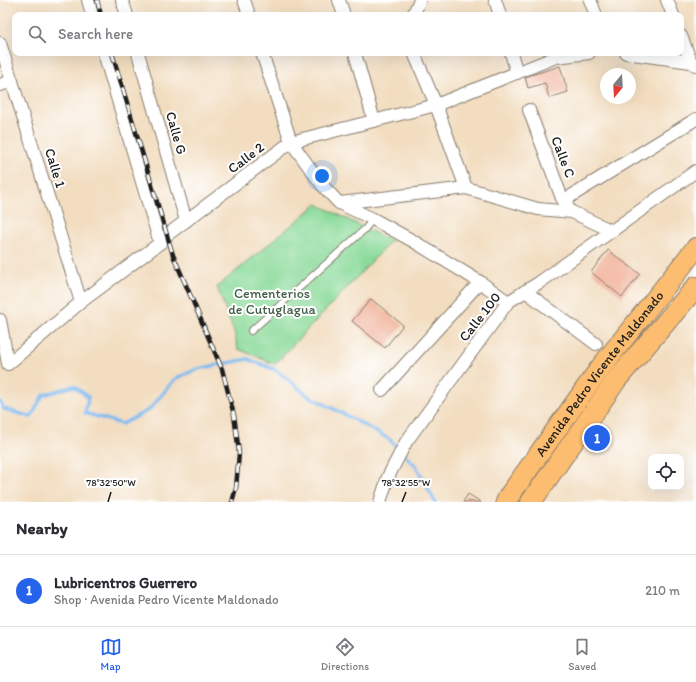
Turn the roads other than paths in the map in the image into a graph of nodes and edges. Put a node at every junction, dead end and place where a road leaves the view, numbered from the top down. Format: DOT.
graph roads {
  1 [pos="88,0"];
  2 [pos="122,0"];
  3 [pos="244,0"];
  4 [pos="340,0"];
  5 [pos="420,0"];
  6 [pos="495,0"];
  7 [pos="590,0"];
  8 [pos="667,0"];
  9 [pos="91,12"];
  10 [pos="126,12"];
  11 [pos="248,12"];
  12 [pos="343,12"];
  13 [pos="414,12"];
  14 [pos="499,12"];
  15 [pos="595,12"];
  16 [pos="672,12"];
  17 [pos="0,43"];
  18 [pos="684,43"];
  19 [pos="105,56"];
  20 [pos="139,56"];
  21 [pos="263,56"];
  22 [pos="356,56"];
  23 [pos="415,56"];
  24 [pos="512,56"];
  25 [pos="564,56"];
  26 [pos="644,56"];
  27 [pos="693,64"];
  28 [pos="517,72"];
  29 [pos="12,81"];
  30 [pos="0,86"];
  31 [pos="436,105"];
  32 [pos="529,110"];
  33 [pos="696,120"];
  34 [pos="374,121"];
  35 [pos="291,142"];
  36 [pos="696,171"];
  37 [pos="466,188"];
  38 [pos="563,201"];
  39 [pos="339,203"];
  40 [pos="572,212"];
  41 [pos="373,219"];
  42 [pos="186,221"];
  43 [pos="612,231"];
  44 [pos="160,243"];
  45 [pos="696,248"];
  46 [pos="480,282"];
  47 [pos="696,287"];
  48 [pos="525,292"];
  49 [pos="81,302"];
  50 [pos="508,302"];
  51 [pos="0,320"];
  52 [pos="251,331"];
  53 [pos="596,344"];
  54 [pos="382,390"];
  55 [pos="380,502"];
  56 [pos="506,502"];
  57 [pos="531,502"];
  1 -- 9 [label="street"];
  2 -- 10 [label="street"];
  3 -- 11 [label="street"];
  4 -- 12 [label="street"];
  5 -- 13 [label="street"];
  6 -- 14 [label="street"];
  7 -- 15 [label="street"];
  8 -- 16 [label="street"];
  17 -- 29 [label="street, Calle 1"];
  18 -- 27 [label="street"];
  19 -- 44 [label="street"];
  20 -- 42 [label="street, Calle G"];
  21 -- 35 [label="street"];
  22 -- 34 [label="street"];
  23 -- 31 [label="street"];
  24 -- 28 [label="street"];
  25 -- 28 [label="street, Calle 2"];
  26 -- 27 [label="street"];
  28 -- 31 [label="street, Calle 2"];
  29 -- 30 [label="street"];
  29 -- 49 [label="street, Calle 1"];
  31 -- 34 [label="street, Calle 2"];
  31 -- 37 [label="street"];
  32 -- 38 [label="street, Calle C"];
  33 -- 38 [label="street"];
  34 -- 35 [label="street, Calle 2"];
  35 -- 39 [label="street"];
  35 -- 42 [label="street, Calle 2"];
  36 -- 43 [label="street, Calle 100"];
  37 -- 39 [label="street"];
  37 -- 40 [label="street"];
  38 -- 40 [label="street, Calle C"];
  39 -- 41 [label="street"];
  40 -- 43 [label="street"];
  41 -- 46 [label="street"];
  41 -- 52 [label="lane"];
  42 -- 44 [label="street, Calle 2"];
  43 -- 48 [label="street, Calle 100"];
  44 -- 49 [label="street, Calle 2"];
  45 -- 56 [label="main road, Avenida Pedro Vicente Maldonado"];
  46 -- 50 [label="street"];
  46 -- 54 [label="street"];
  47 -- 57 [label="main road, Avenida Pedro Vicente Maldonado"];
  48 -- 50 [label="street, Calle 100"];
  48 -- 53 [label="street"];
  49 -- 51 [label="street, Calle 2"];
  50 -- 55 [label="street, Calle 100"];
}
